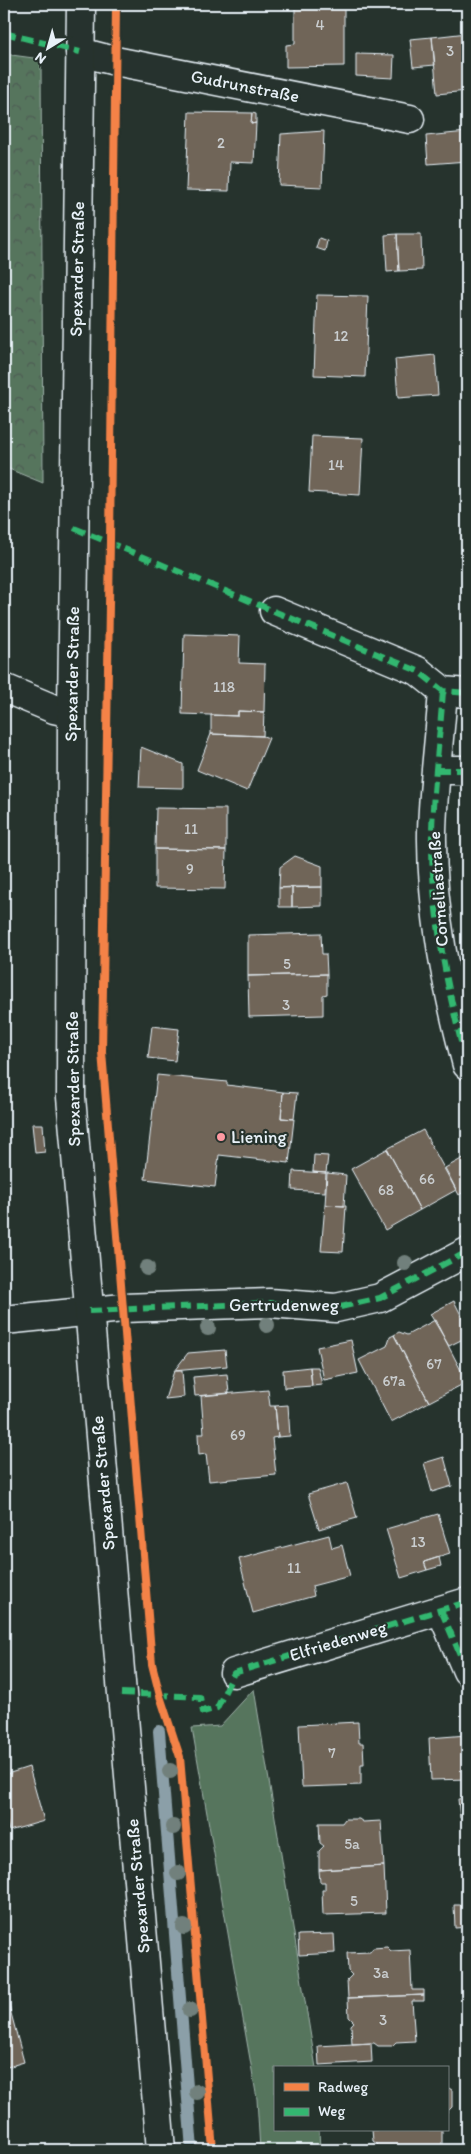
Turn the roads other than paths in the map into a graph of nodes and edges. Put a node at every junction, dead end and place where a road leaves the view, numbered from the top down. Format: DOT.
graph roads {
  1 [pos="81,4"];
  2 [pos="80,52"];
  3 [pos="410,119"];
  4 [pos="274,610"];
  5 [pos="4,688"];
  6 [pos="455,692"];
  7 [pos="72,713"];
  8 [pos="437,770"];
  9 [pos="467,770"];
  10 [pos="467,1065"];
  11 [pos="467,1252"];
  12 [pos="89,1311"];
  13 [pos="4,1320"];
  14 [pos="467,1602"];
  15 [pos="441,1610"];
  16 [pos="467,1670"];
  17 [pos="234,1673"];
  18 [pos="161,2150"];
  1 -- 2 [label="main road, Spexarder Straße"];
  2 -- 3 [label="main road, Gudrunstraße"];
  2 -- 7 [label="main road, Spexarder Straße"];
  4 -- 6 [label="main road, Corneliastraße"];
  5 -- 7 [label="main road"];
  6 -- 8 [label="main road, Corneliastraße"];
  7 -- 12 [label="main road, Spexarder Straße"];
  8 -- 9 [label="main road"];
  8 -- 10 [label="main road, Corneliastraße"];
  11 -- 12 [label="main road, Gertrudenweg"];
  12 -- 13 [label="main road, Gertrudenweg"];
  12 -- 18 [label="main road, Spexarder Straße"];
  14 -- 15 [label="main road, Elfriedenweg"];
  15 -- 16 [label="main road"];
  15 -- 17 [label="main road, Elfriedenweg"];
}
